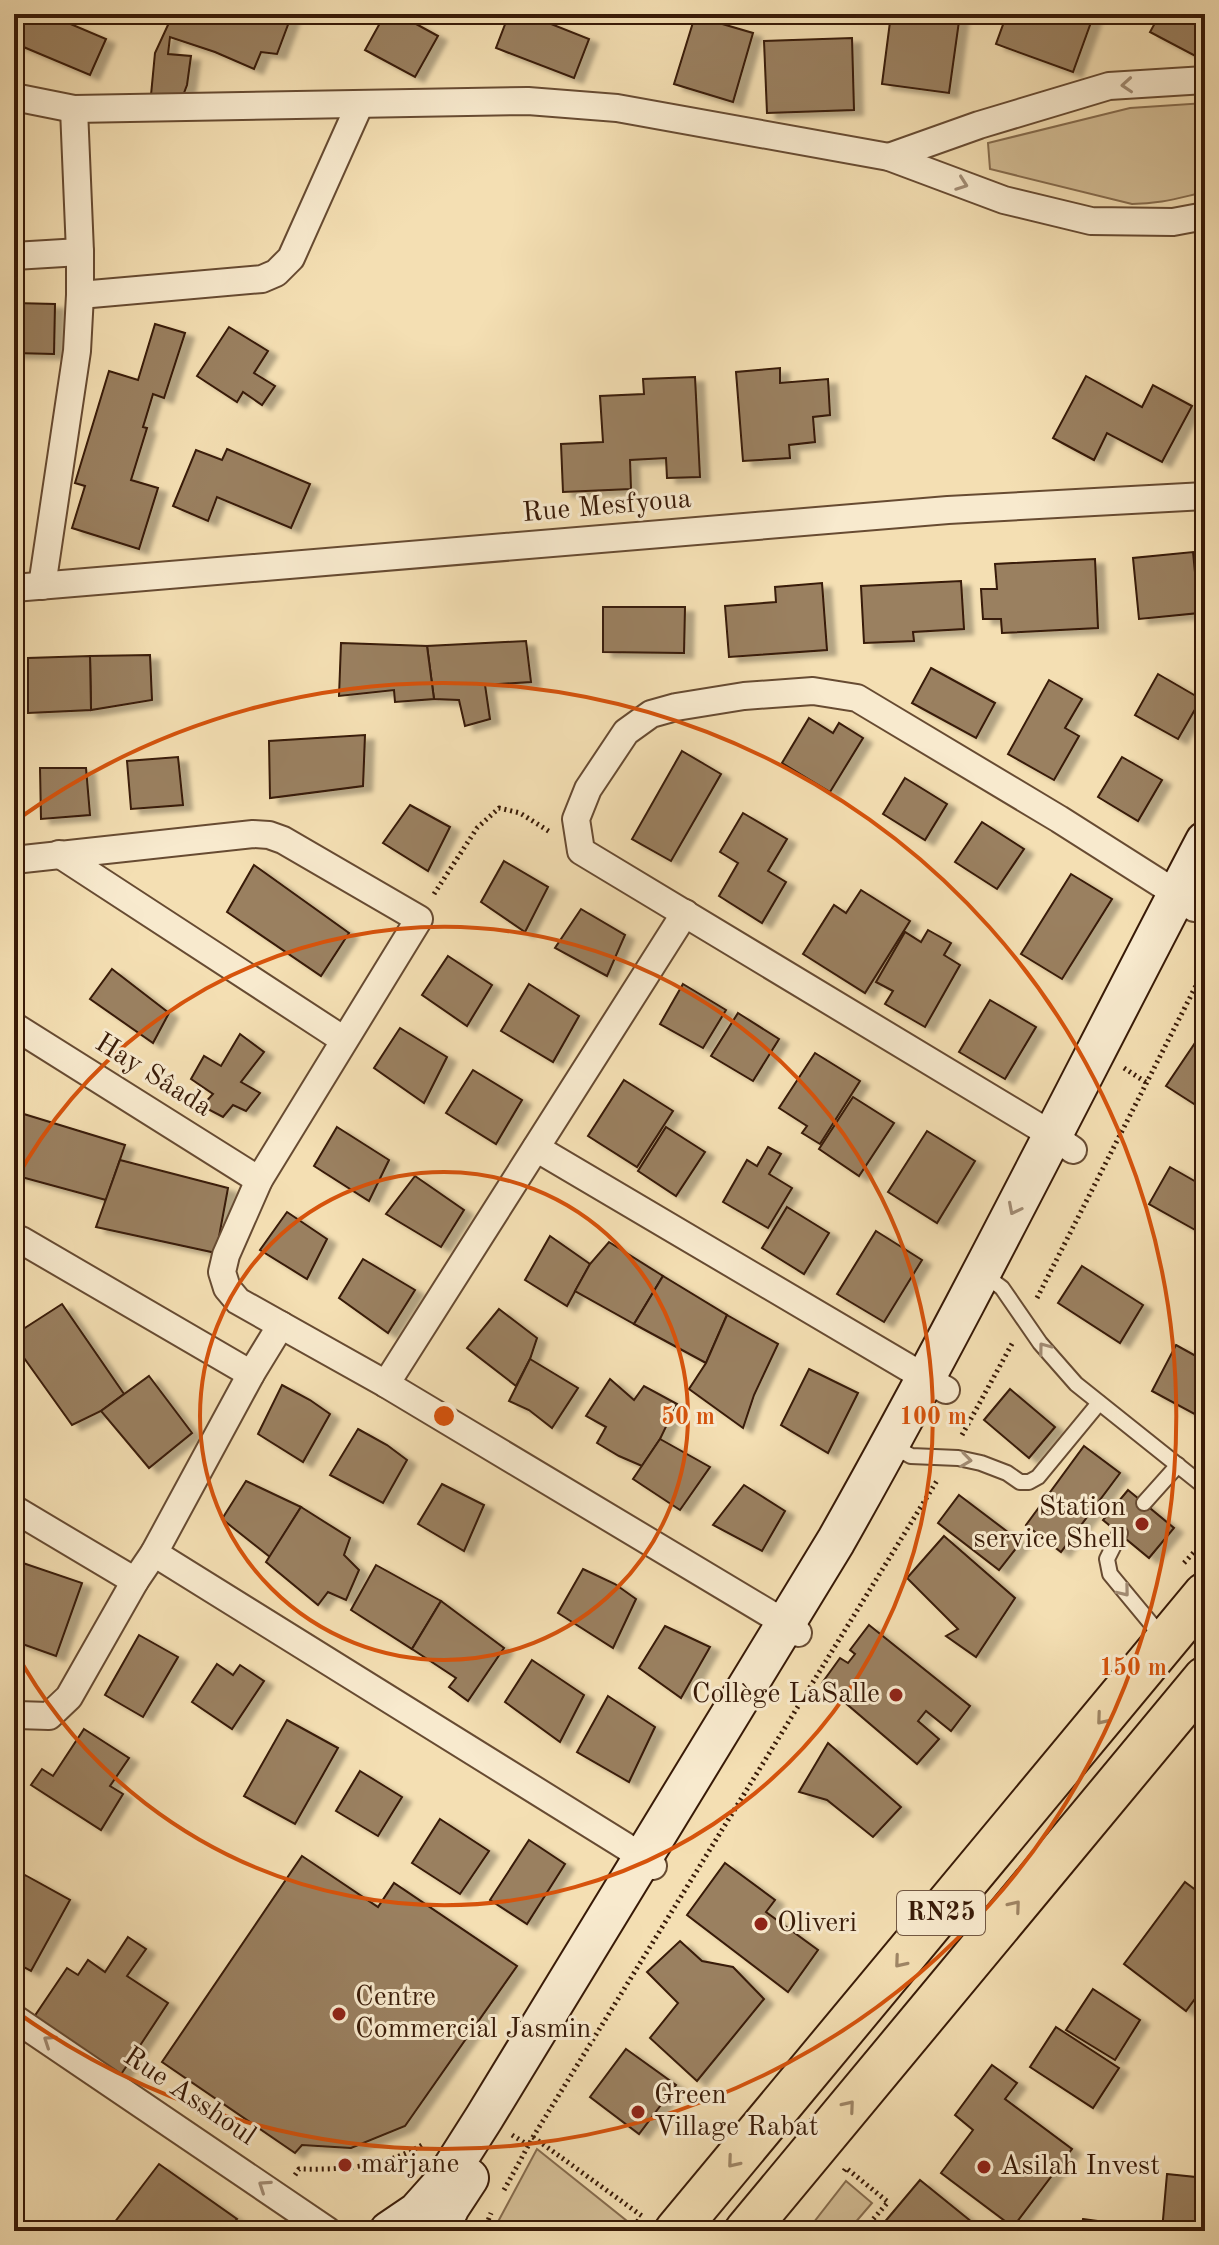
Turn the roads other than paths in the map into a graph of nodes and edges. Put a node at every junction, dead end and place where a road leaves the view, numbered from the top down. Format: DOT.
graph roads {
  1 [pos="1205,80"];
  2 [pos="14,97"];
  3 [pos="360,104"];
  4 [pos="74,109"];
  5 [pos="889,157"];
  6 [pos="1205,216"];
  7 [pos="80,252"];
  8 [pos="14,256"];
  9 [pos="80,295"];
  10 [pos="1205,496"];
  11 [pos="42,586"];
  12 [pos="14,588"];
  13 [pos="1198,831"];
  14 [pos="59,854"];
  15 [pos="14,860"];
  16 [pos="1192,896"];
  17 [pos="685,913"];
  18 [pos="14,1026"];
  19 [pos="344,1040"];
  20 [pos="1062,1142"];
  21 [pos="536,1148"];
  22 [pos="259,1180"];
  23 [pos="16,1238"];
  24 [pos="992,1280"];
  25 [pos="281,1325"];
  26 [pos="251,1374"];
  27 [pos="386,1384"];
  28 [pos="936,1384"];
  29 [pos="1099,1403"];
  30 [pos="900,1450"];
  31 [pos="1178,1465"];
  32 [pos="1205,1487"];
  33 [pos="1144,1503"];
  34 [pos="14,1509"];
  35 [pos="1120,1533"];
  36 [pos="154,1553"];
  37 [pos="135,1581"];
  38 [pos="1205,1594"];
  39 [pos="793,1629"];
  40 [pos="1166,1641"];
  41 [pos="1205,1678"];
  42 [pos="14,1713"];
  43 [pos="650,1863"];
  44 [pos="14,2018"];
  45 [pos="666,2224"];
  46 [pos="328,2231"];
  47 [pos="389,2231"];
  48 [pos="439,2231"];
  49 [pos="746,2231"];
  1 -- 5 [label="street, one-way"];
  2 -- 4 [label="street"];
  3 -- 4 [label="street"];
  3 -- 5 [label="street"];
  3 -- 9 [label="street"];
  4 -- 7 [label="street"];
  5 -- 6 [label="street, one-way"];
  7 -- 8 [label="street"];
  7 -- 9 [label="street"];
  9 -- 11 [label="street"];
  10 -- 11 [label="street, Rue Mesfyoua"];
  11 -- 12 [label="street, Rue Mesfyoua"];
  13 -- 16 [label="main road"];
  14 -- 15 [label="street"];
  14 -- 19 [label="street"];
  14 -- 19 [label="street"];
  16 -- 17 [label="street"];
  16 -- 20 [label="main road"];
  17 -- 20 [label="street"];
  17 -- 21 [label="street"];
  18 -- 22 [label="street, Hay Sâada"];
  19 -- 22 [label="street"];
  20 -- 24 [label="main road"];
  21 -- 27 [label="street"];
  21 -- 28 [label="street"];
  22 -- 25 [label="street"];
  23 -- 26 [label="street"];
  24 -- 28 [label="main road"];
  29 -- 24 [label="lane, one-way"];
  25 -- 26 [label="street"];
  25 -- 27 [label="street"];
  26 -- 36 [label="street"];
  27 -- 39 [label="street"];
  28 -- 30 [label="main road"];
  30 -- 29 [label="lane, one-way"];
  29 -- 31 [label="lane"];
  30 -- 39 [label="main road"];
  31 -- 32 [label="lane"];
  31 -- 33 [label="lane"];
  34 -- 37 [label="street"];
  35 -- 40 [label="lane, one-way"];
  36 -- 37 [label="street"];
  36 -- 43 [label="street"];
  37 -- 42 [label="street"];
  38 -- 40 [label="main road, RN25"];
  39 -- 43 [label="main road"];
  40 -- 45 [label="main road, RN25, one-way"];
  49 -- 41 [label="main road, RN25, one-way"];
  43 -- 47 [label="main road"];
  43 -- 48 [label="main road"];
  46 -- 44 [label="street, Rue Asshoul, one-way"];
}
